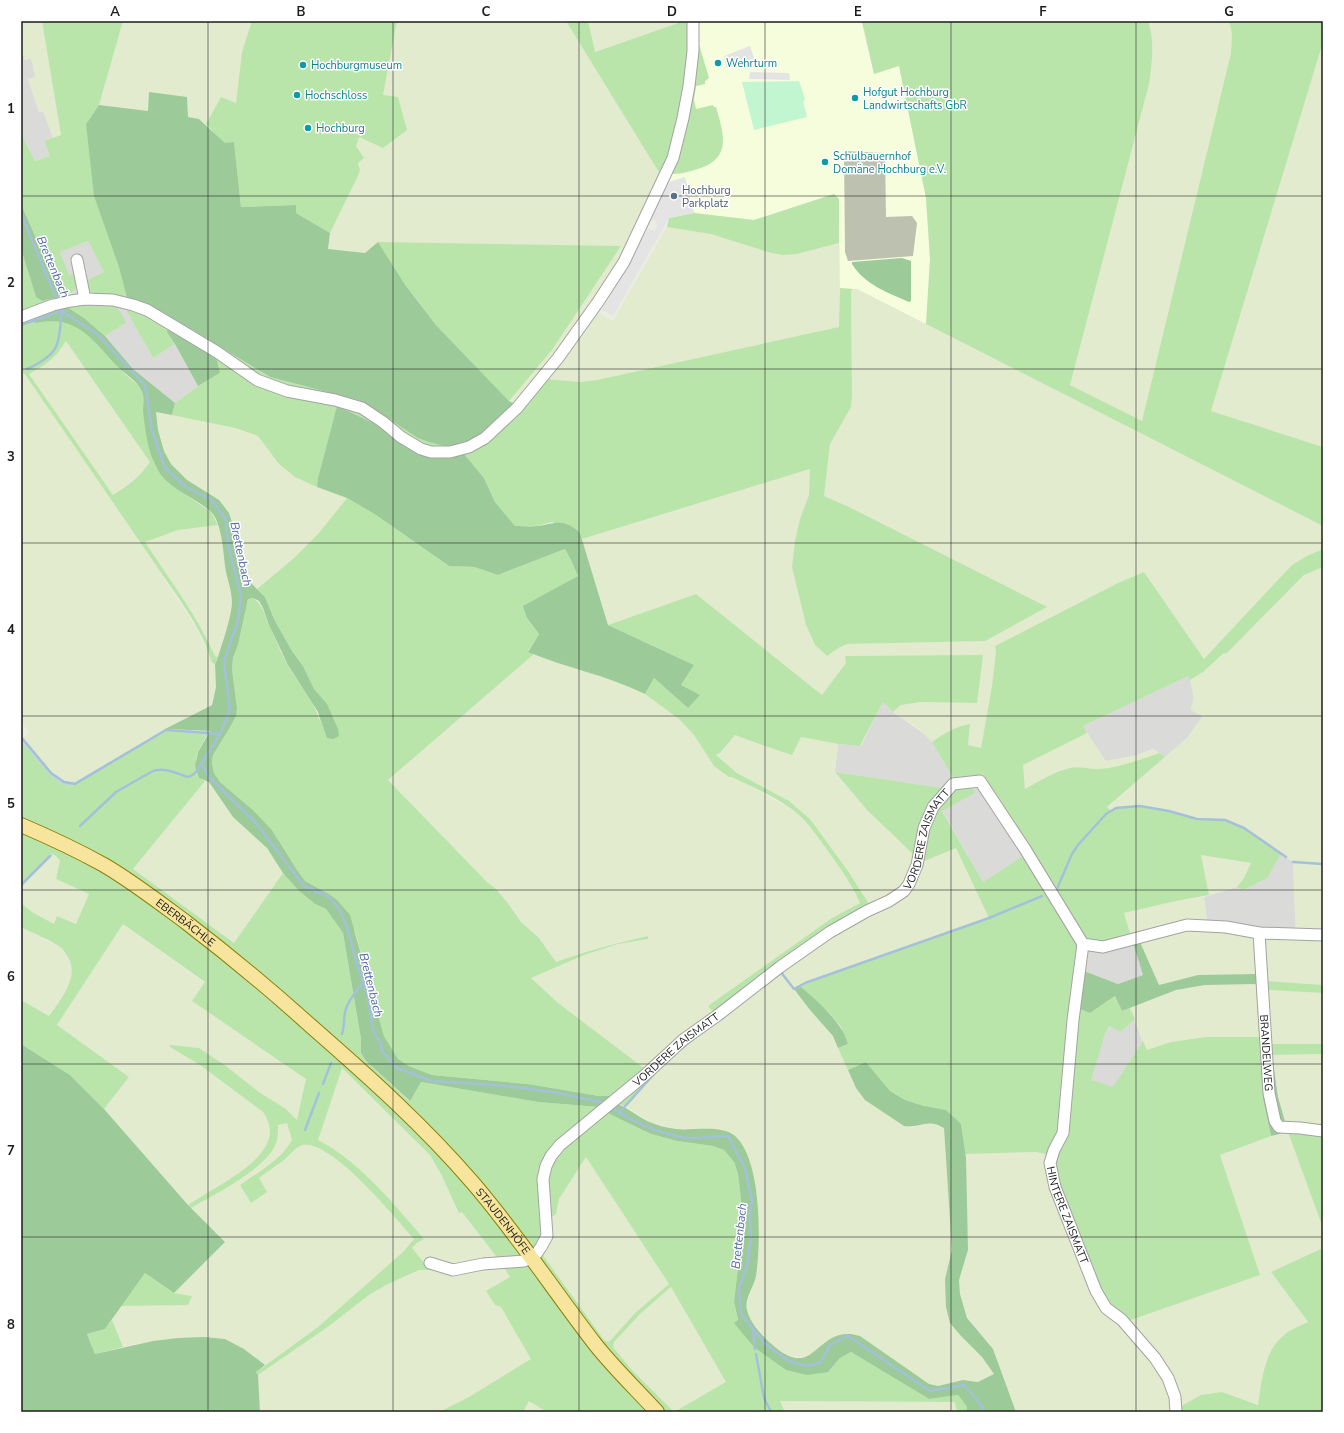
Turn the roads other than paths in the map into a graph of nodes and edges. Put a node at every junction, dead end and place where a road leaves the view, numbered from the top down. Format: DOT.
graph roads {
  1 [pos="693,21"];
  2 [pos="77,260"];
  3 [pos="85,299"];
  4 [pos="21,317"];
  5 [pos="21,826"];
  6 [pos="1259,933"];
  7 [pos="1323,935"];
  8 [pos="1083,944"];
  9 [pos="333,1045"];
  10 [pos="1323,1131"];
  11 [pos="531,1256"];
  12 [pos="430,1263"];
  13 [pos="657,1412"];
  14 [pos="1176,1412"];
  1 -- 3 [label="street"];
  2 -- 3 [label="street"];
  3 -- 4 [label="street"];
  5 -- 9 [label="main road, EBERBÄCHLE"];
  6 -- 7 [label="street"];
  6 -- 8 [label="street"];
  6 -- 10 [label="street, BRANDELWEG"];
  8 -- 11 [label="street, VORDERE ZAISMATT"];
  8 -- 14 [label="street, HINTERE ZAISMATT"];
  9 -- 11 [label="main road, STAUDENHÖFE"];
  11 -- 12 [label="street"];
  11 -- 13 [label="main road, STAUDENHÖFE"];
}
